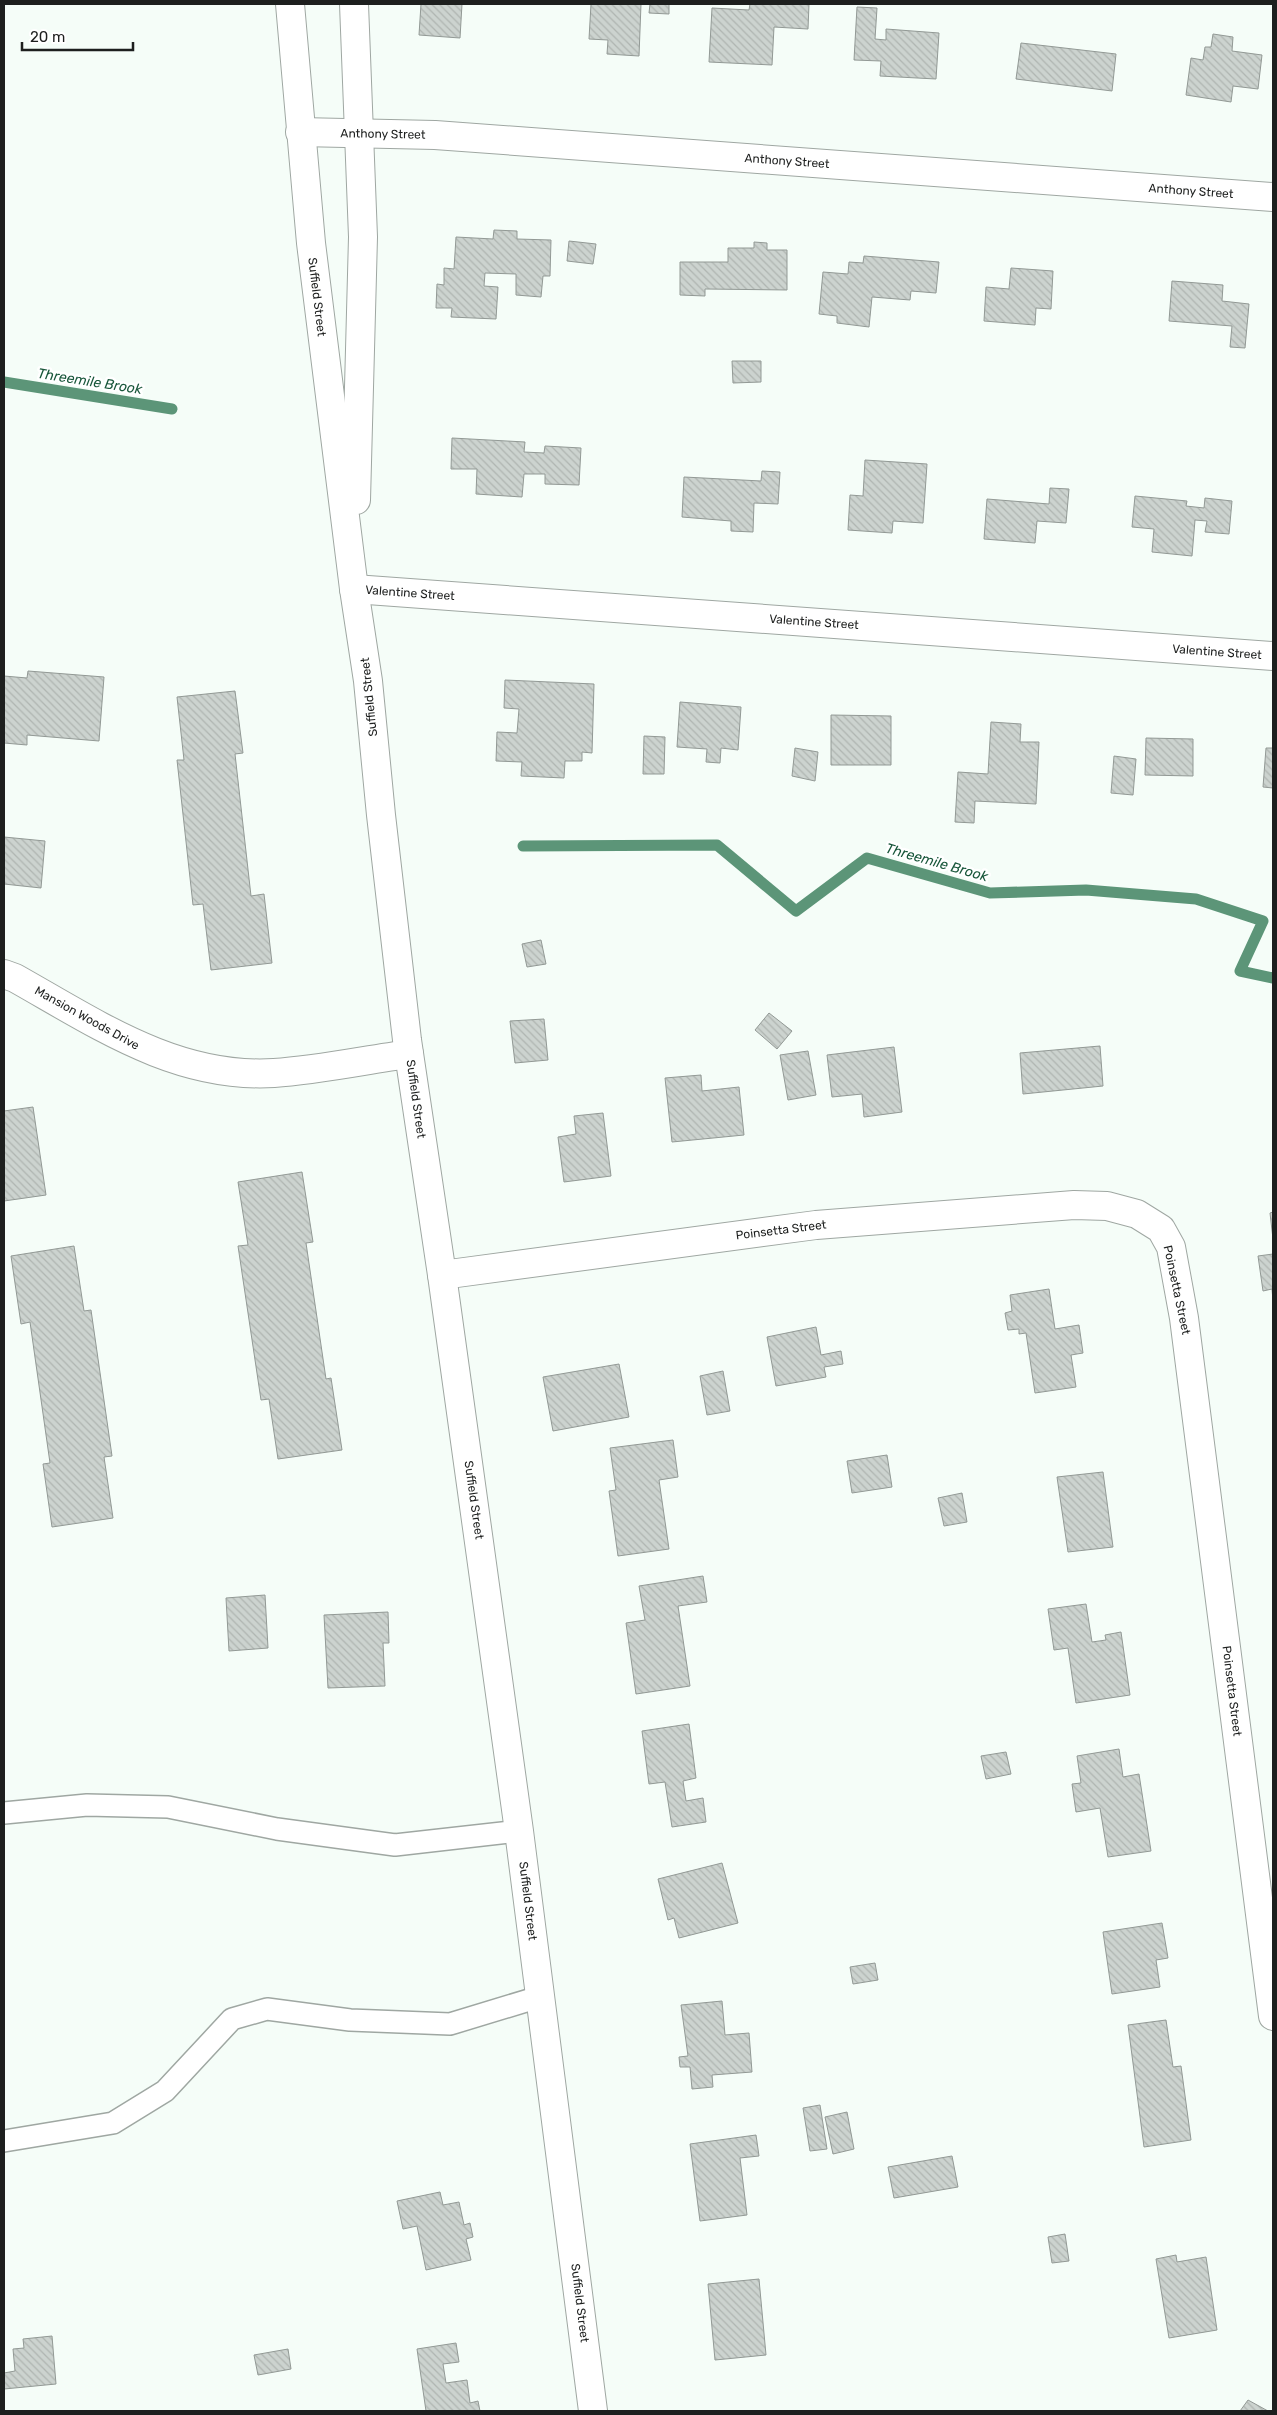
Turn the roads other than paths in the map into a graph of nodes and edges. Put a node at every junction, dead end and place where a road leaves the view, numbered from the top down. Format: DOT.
graph roads {
  1 [pos="290,4"];
  2 [pos="354,4"];
  3 [pos="300,132"];
  4 [pos="360,133"];
  5 [pos="1273,197"];
  6 [pos="354,589"];
  7 [pos="1273,656"];
  8 [pos="4,974"];
  9 [pos="409,1054"];
  10 [pos="442,1275"];
  11 [pos="4,1813"];
  12 [pos="519,1831"];
  13 [pos="539,1997"];
  14 [pos="1273,2016"];
  15 [pos="4,2141"];
  16 [pos="593,2411"];
  1 -- 3 [label="street, Suffield Street"];
  2 -- 4 [label="street, Suffield Street"];
  3 -- 4 [label="street, Anthony Street"];
  3 -- 6 [label="street, Suffield Street"];
  4 -- 5 [label="street, Anthony Street"];
  4 -- 6 [label="street, Suffield Street"];
  6 -- 7 [label="street, Valentine Street"];
  6 -- 9 [label="street, Suffield Street"];
  8 -- 9 [label="street, Mansion Woods Drive"];
  9 -- 10 [label="street, Suffield Street"];
  10 -- 12 [label="street, Suffield Street"];
  10 -- 14 [label="street, Poinsetta Street"];
  11 -- 12 [label="lane"];
  12 -- 13 [label="street, Suffield Street"];
  13 -- 15 [label="lane"];
  13 -- 16 [label="street, Suffield Street"];
}
